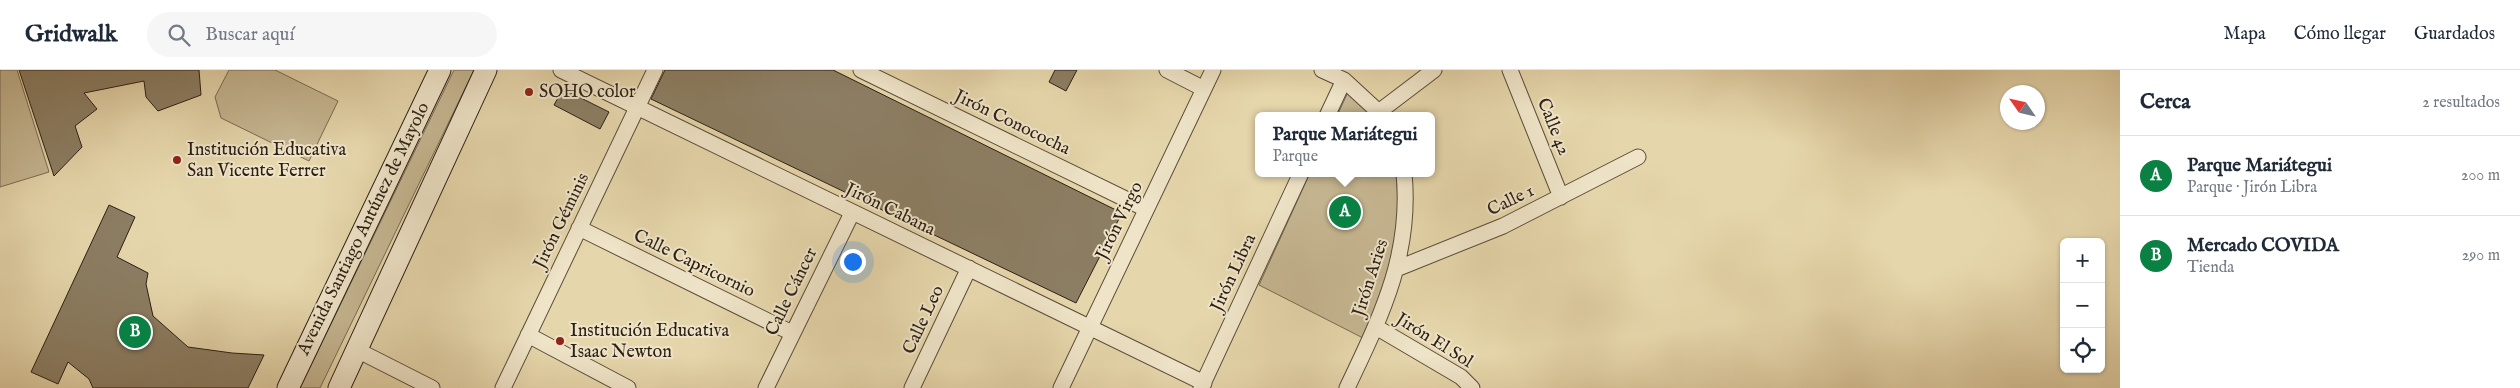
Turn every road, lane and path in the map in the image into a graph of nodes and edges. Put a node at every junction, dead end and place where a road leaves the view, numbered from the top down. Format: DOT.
graph roads {
  1 [pos="440,70"];
  2 [pos="486,70"];
  3 [pos="561,70"];
  4 [pos="655,70"];
  5 [pos="861,70"];
  6 [pos="1166,70"];
  7 [pos="1213,70"];
  8 [pos="1322,70"];
  9 [pos="1434,70"];
  10 [pos="1510,70"];
  11 [pos="1344,80"];
  12 [pos="1204,88"];
  13 [pos="638,106"];
  14 [pos="1329,112"];
  15 [pos="1379,112"];
  16 [pos="1383,112"];
  17 [pos="1638,157"];
  18 [pos="1299,177"];
  19 [pos="1404,177"];
  20 [pos="1561,197"];
  21 [pos="1146,209"];
  22 [pos="852,212"];
  23 [pos="579,228"];
  24 [pos="969,268"];
  25 [pos="1396,269"];
  26 [pos="1090,326"];
  27 [pos="1376,327"];
  28 [pos="792,333"];
  29 [pos="528,335"];
  30 [pos="357,350"];
  31 [pos="1203,386"];
  32 [pos="288,388"];
  33 [pos="339,388"];
  34 [pos="432,388"];
  35 [pos="503,388"];
  36 [pos="628,388"];
  37 [pos="766,388"];
  38 [pos="912,388"];
  39 [pos="1061,388"];
  40 [pos="1346,388"];
  41 [pos="1472,388"];
  1 -- 32 [label="main road, Avenida Santiago Antúnez de Mayolo"];
  2 -- 30 [label="main road"];
  3 -- 13 [label="street, Jirón Cabana"];
  4 -- 13 [label="street, Jirón Géminis"];
  5 -- 21 [label="street, Jirón Conococha"];
  6 -- 12 [label="street"];
  7 -- 12 [label="street, Jirón Virgo"];
  8 -- 11 [label="street"];
  9 -- 16 [label="street"];
  10 -- 20 [label="street, Calle 42"];
  11 -- 14 [label="street"];
  11 -- 15 [label="street"];
  12 -- 21 [label="street, Jirón Virgo"];
  13 -- 22 [label="street, Jirón Cabana"];
  13 -- 23 [label="street, Jirón Géminis"];
  17 -- 20 [label="street, Calle 1"];
  18 -- 31 [label="street, Jirón Libra"];
  19 -- 25 [label="street, Jirón Aries"];
  20 -- 25 [label="street, Calle 1"];
  21 -- 26 [label="street, Jirón Virgo"];
  22 -- 24 [label="street, Jirón Cabana"];
  22 -- 28 [label="street, Calle Cáncer"];
  23 -- 28 [label="street, Calle Capricornio"];
  23 -- 29 [label="street, Jirón Géminis"];
  24 -- 26 [label="street, Jirón Cabana"];
  24 -- 38 [label="street, Calle Leo"];
  25 -- 27 [label="street, Jirón Aries"];
  26 -- 31 [label="street, Jirón Cabana"];
  26 -- 39 [label="street, Jirón Virgo"];
  27 -- 40 [label="street, Jirón Aries"];
  27 -- 41 [label="street, Jirón El Sol"];
  28 -- 37 [label="street, Calle Cáncer"];
  29 -- 35 [label="street, Jirón Géminis"];
  29 -- 36 [label="street"];
  30 -- 33 [label="main road"];
  30 -- 34 [label="street"];
}
